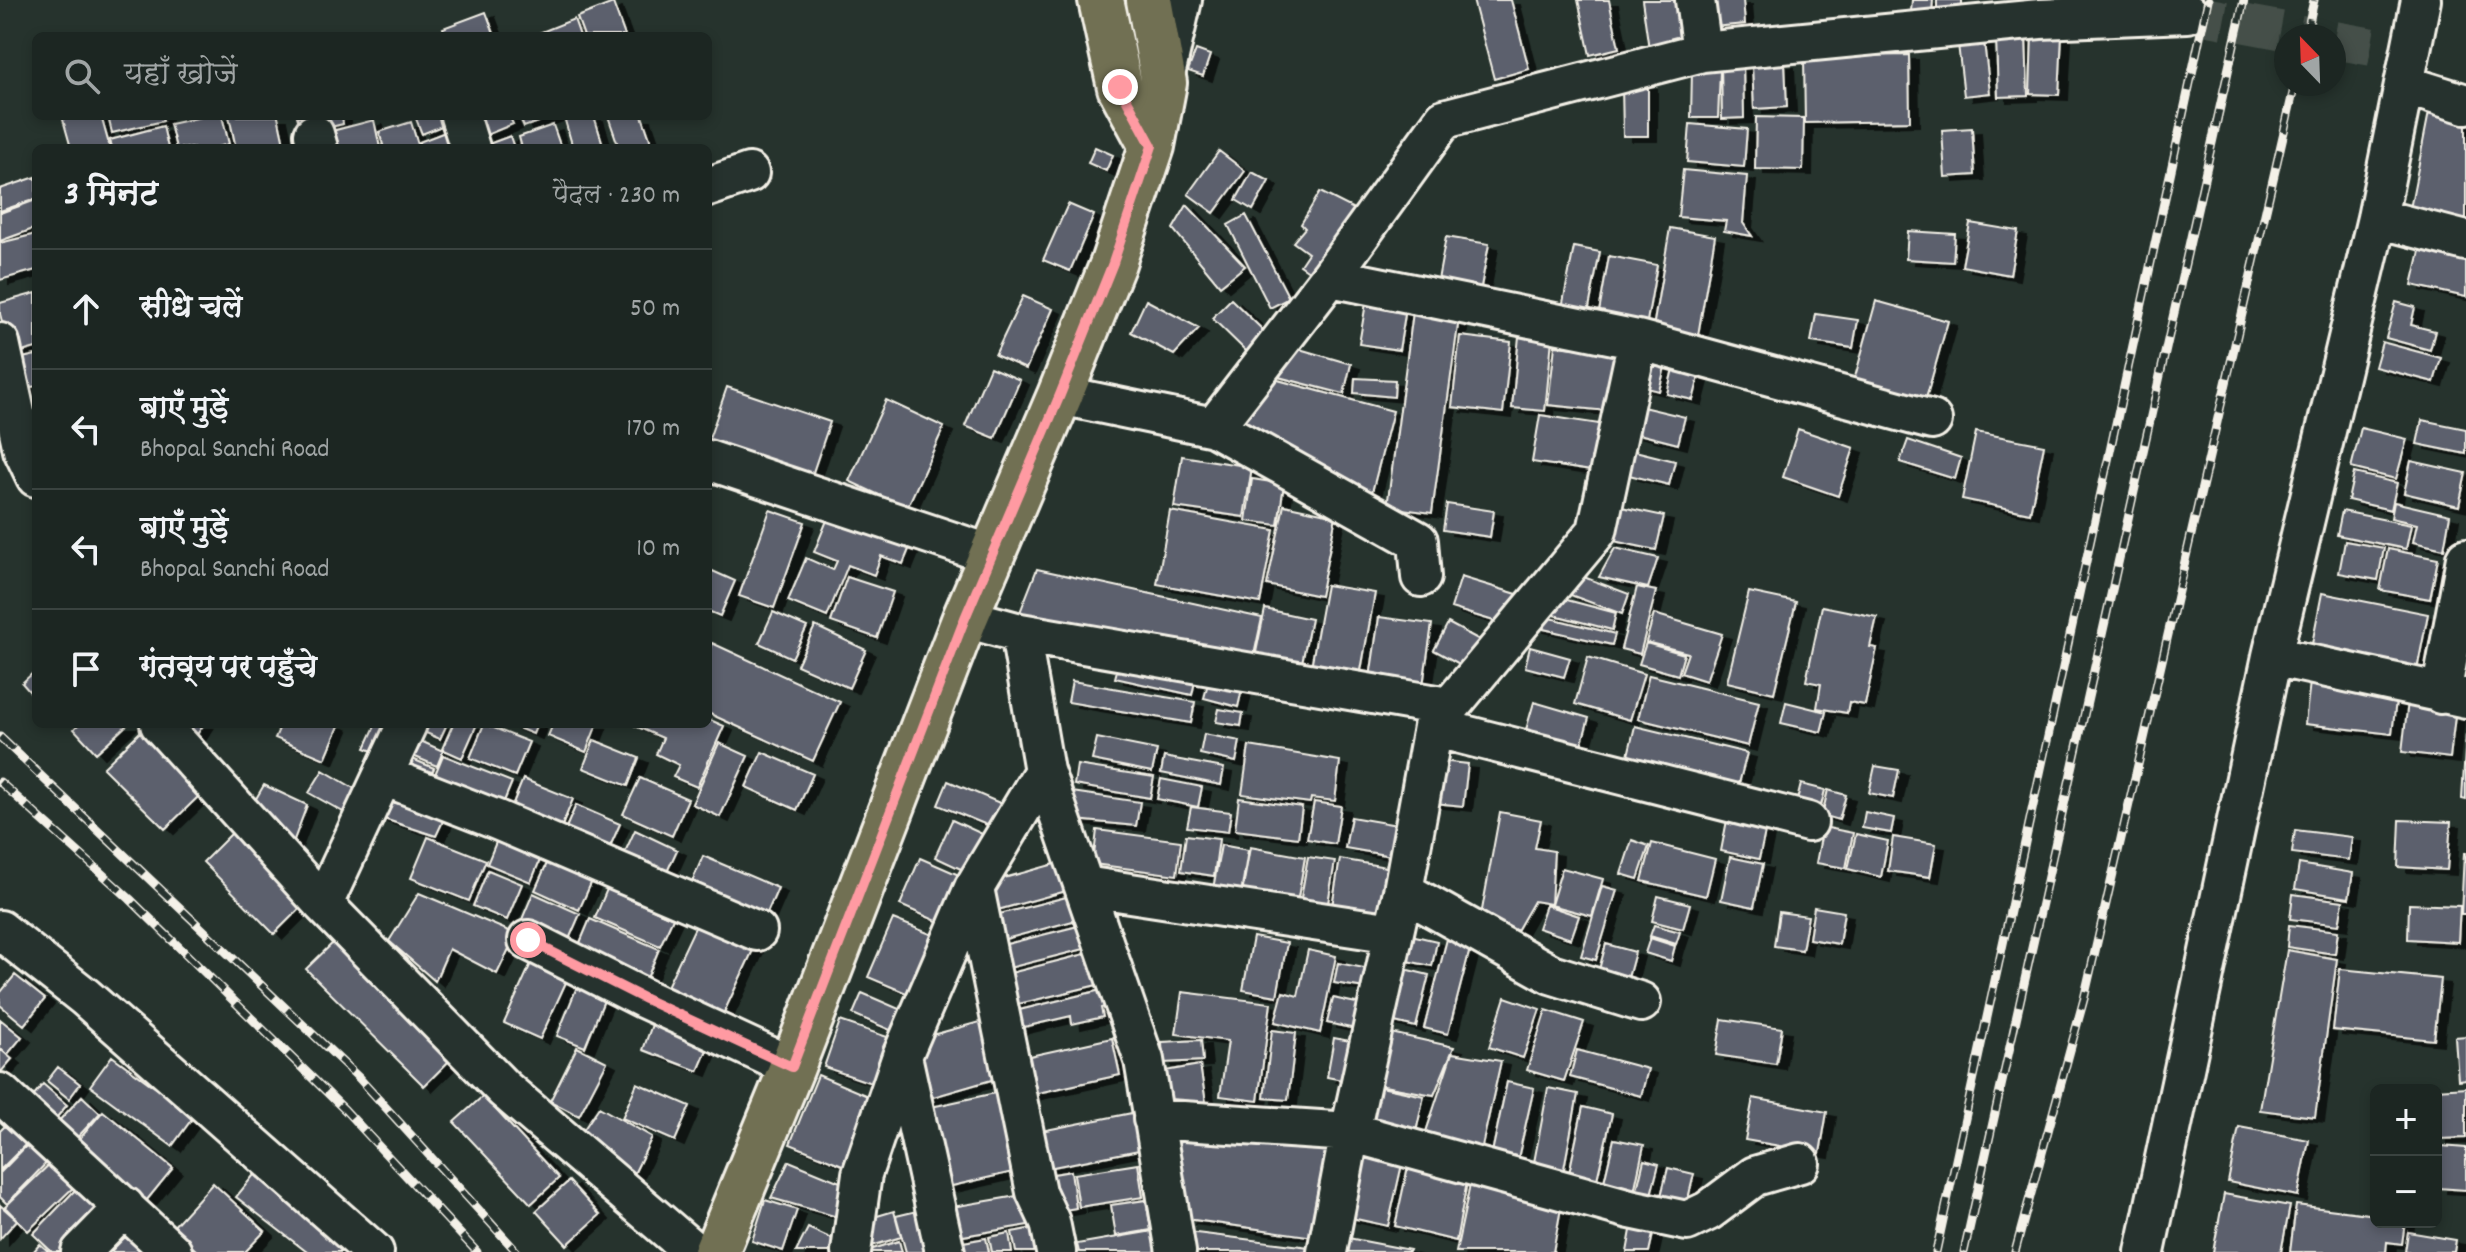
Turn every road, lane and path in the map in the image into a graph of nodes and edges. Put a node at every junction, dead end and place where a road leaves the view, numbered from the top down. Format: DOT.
graph roads {
  1 [pos="1101,0"];
  2 [pos="1149,0"];
  3 [pos="1182,0"];
  4 [pos="1695,0"];
  5 [pos="2421,0"];
  6 [pos="2187,13"];
  7 [pos="1702,52"];
  8 [pos="1164,83"];
  9 [pos="2405,85"];
  10 [pos="1120,87"];
  11 [pos="2466,104"];
  12 [pos="461,120"];
  13 [pos="469,144"];
  14 [pos="1152,146"];
  15 [pos="749,173"];
  16 [pos="712,186"];
  17 [pos="2377,218"];
  18 [pos="2466,241"];
  19 [pos="1330,277"];
  20 [pos="1638,340"];
  21 [pos="0,343"];
  22 [pos="1060,395"];
  23 [pos="1932,420"];
  24 [pos="1214,427"];
  25 [pos="24,460"];
  26 [pos="712,461"];
  27 [pos="992,555"];
  28 [pos="2466,558"];
  29 [pos="1421,577"];
  30 [pos="965,618"];
  31 [pos="1020,633"];
  32 [pos="2272,656"];
  33 [pos="2453,696"];
  34 [pos="1440,717"];
  35 [pos="164,728"];
  36 [pos="405,728"];
  37 [pos="1044,771"];
  38 [pos="384,776"];
  39 [pos="1808,822"];
  40 [pos="1084,886"];
  41 [pos="974,888"];
  42 [pos="1403,891"];
  43 [pos="323,904"];
  44 [pos="0,930"];
  45 [pos="757,931"];
  46 [pos="1393,933"];
  47 [pos="528,940"];
  48 [pos="1641,1002"];
  49 [pos="902,1056"];
  50 [pos="792,1067"];
  51 [pos="0,1093"];
  52 [pos="1153,1119"];
  53 [pos="1350,1132"];
  54 [pos="1800,1163"];
  55 [pos="125,1207"];
  56 [pos="2156,1250"];
  57 [pos="81,1252"];
  58 [pos="172,1252"];
  59 [pos="374,1252"];
  60 [pos="694,1252"];
  61 [pos="716,1252"];
  62 [pos="851,1252"];
  63 [pos="945,1252"];
  64 [pos="1056,1252"];
  65 [pos="1176,1252"];
  66 [pos="1327,1252"];
  1 -- 10 [label="main road"];
  2 -- 8 [label="main road"];
  3 -- 8 [label="street"];
  4 -- 7 [label="street"];
  5 -- 9 [label="street"];
  6 -- 7 [label="street"];
  7 -- 19 [label="street"];
  8 -- 10 [label="street"];
  8 -- 14 [label="main road"];
  9 -- 11 [label="street"];
  9 -- 17 [label="street"];
  10 -- 14 [label="main road"];
  12 -- 13 [label="street"];
  14 -- 22 [label="main road"];
  15 -- 16 [label="street"];
  17 -- 18 [label="street"];
  17 -- 32 [label="street"];
  19 -- 20 [label="street"];
  19 -- 24 [label="street"];
  20 -- 23 [label="street"];
  20 -- 34 [label="street"];
  21 -- 25 [label="street"];
  22 -- 24 [label="street"];
  22 -- 27 [label="main road"];
  24 -- 29 [label="street"];
  26 -- 27 [label="street"];
  27 -- 30 [label="main road"];
  28 -- 33 [label="street"];
  30 -- 31 [label="street"];
  30 -- 50 [label="main road"];
  31 -- 34 [label="street"];
  31 -- 37 [label="street"];
  32 -- 33 [label="street"];
  32 -- 56 [label="street"];
  34 -- 39 [label="street"];
  34 -- 42 [label="street"];
  35 -- 43 [label="street"];
  36 -- 38 [label="street"];
  37 -- 40 [label="street"];
  37 -- 41 [label="street"];
  38 -- 43 [label="street"];
  38 -- 45 [label="street"];
  40 -- 46 [label="street"];
  40 -- 52 [label="street"];
  41 -- 49 [label="street"];
  41 -- 64 [label="street"];
  42 -- 46 [label="street"];
  42 -- 48 [label="street"];
  43 -- 60 [label="street"];
  44 -- 59 [label="street"];
  46 -- 53 [label="street"];
  47 -- 50 [label="street"];
  49 -- 62 [label="street"];
  49 -- 63 [label="street"];
  50 -- 61 [label="main road"];
  51 -- 55 [label="street"];
  52 -- 53 [label="street"];
  52 -- 65 [label="street"];
  53 -- 54 [label="street"];
  53 -- 66 [label="street"];
  55 -- 57 [label="street"];
  55 -- 58 [label="street"];
}
